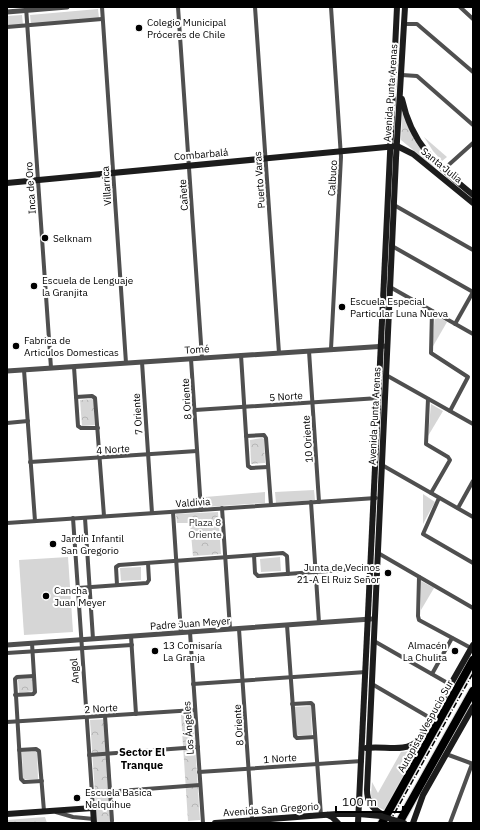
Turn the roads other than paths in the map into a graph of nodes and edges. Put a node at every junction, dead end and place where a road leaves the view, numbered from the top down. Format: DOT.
graph roads {
  1 [pos="67,7"];
  2 [pos="102,7"];
  3 [pos="178,7"];
  4 [pos="255,7"];
  5 [pos="331,7"];
  6 [pos="397,7"];
  7 [pos="405,7"];
  8 [pos="460,7"];
  9 [pos="26,9"];
  10 [pos="7,12"];
  11 [pos="473,18"];
  12 [pos="102,19"];
  13 [pos="404,24"];
  14 [pos="27,26"];
  15 [pos="7,27"];
  16 [pos="473,72"];
  17 [pos="402,75"];
  18 [pos="401,92"];
  19 [pos="473,125"];
  20 [pos="473,143"];
  21 [pos="394,146"];
  22 [pos="341,151"];
  23 [pos="266,158"];
  24 [pos="189,165"];
  25 [pos="443,170"];
  26 [pos="113,172"];
  27 [pos="38,180"];
  28 [pos="7,183"];
  29 [pos="473,195"];
  30 [pos="473,203"];
  31 [pos="394,205"];
  32 [pos="392,246"];
  33 [pos="473,250"];
  34 [pos="390,287"];
  35 [pos="473,292"];
  36 [pos="432,311"];
  37 [pos="455,324"];
  38 [pos="473,334"];
  39 [pos="384,346"];
  40 [pos="331,349"];
  41 [pos="309,351"];
  42 [pos="279,353"];
  43 [pos="241,355"];
  44 [pos="202,358"];
  45 [pos="191,359"];
  46 [pos="142,362"];
  47 [pos="126,363"];
  48 [pos="74,367"];
  49 [pos="51,368"];
  50 [pos="24,370"];
  51 [pos="7,371"];
  52 [pos="386,375"];
  53 [pos="76,397"];
  54 [pos="379,398"];
  55 [pos="428,399"];
  56 [pos="312,403"];
  57 [pos="244,407"];
  58 [pos="195,410"];
  59 [pos="450,411"];
  60 [pos="28,421"];
  61 [pos="7,423"];
  62 [pos="473,424"];
  63 [pos="98,428"];
  64 [pos="246,436"];
  65 [pos="197,451"];
  66 [pos="148,454"];
  67 [pos="100,457"];
  68 [pos="30,462"];
  69 [pos="382,465"];
  70 [pos="268,467"];
  71 [pos="473,481"];
  72 [pos="431,493"];
  73 [pos="377,497"];
  74 [pos="439,498"];
  75 [pos="311,502"];
  76 [pos="319,502"];
  77 [pos="271,505"];
  78 [pos="222,508"];
  79 [pos="458,508"];
  80 [pos="201,510"];
  81 [pos="172,512"];
  82 [pos="152,513"];
  83 [pos="104,516"];
  84 [pos="473,517"];
  85 [pos="73,518"];
  86 [pos="85,518"];
  87 [pos="34,521"];
  88 [pos="7,523"];
  89 [pos="378,553"];
  90 [pos="254,555"];
  91 [pos="225,557"];
  92 [pos="176,561"];
  93 [pos="473,562"];
  94 [pos="148,563"];
  95 [pos="371,568"];
  96 [pos="316,572"];
  97 [pos="288,574"];
  98 [pos="419,577"];
  99 [pos="117,585"];
  100 [pos="90,587"];
  101 [pos="78,588"];
  102 [pos="473,601"];
  103 [pos="472,607"];
  104 [pos="372,619"];
  105 [pos="319,623"];
  106 [pos="287,625"];
  107 [pos="230,629"];
  108 [pos="239,629"];
  109 [pos="190,632"];
  110 [pos="181,633"];
  111 [pos="132,636"];
  112 [pos="452,638"];
  113 [pos="93,639"];
  114 [pos="81,640"];
  115 [pos="374,641"];
  116 [pos="32,643"];
  117 [pos="7,645"];
  118 [pos="132,645"];
  119 [pos="472,647"];
  120 [pos="82,649"];
  121 [pos="33,652"];
  122 [pos="7,653"];
  123 [pos="473,660"];
  124 [pos="366,672"];
  125 [pos="432,674"];
  126 [pos="34,676"];
  127 [pos="290,677"];
  128 [pos="243,681"];
  129 [pos="193,684"];
  130 [pos="372,684"];
  131 [pos="451,685"];
  132 [pos="473,691"];
  133 [pos="15,695"];
  134 [pos="292,704"];
  135 [pos="473,707"];
  136 [pos="195,710"];
  137 [pos="136,714"];
  138 [pos="105,716"];
  139 [pos="87,717"];
  140 [pos="432,719"];
  141 [pos="7,722"];
  142 [pos="17,722"];
  143 [pos="316,737"];
  144 [pos="198,747"];
  145 [pos="369,747"];
  146 [pos="19,750"];
  147 [pos="362,752"];
  148 [pos="108,753"];
  149 [pos="446,754"];
  150 [pos="89,755"];
  151 [pos="362,760"];
  152 [pos="317,764"];
  153 [pos="472,764"];
  154 [pos="249,769"];
  155 [pos="199,772"];
  156 [pos="42,781"];
  157 [pos="200,785"];
  158 [pos="110,791"];
  159 [pos="92,793"];
  160 [pos="93,808"];
  161 [pos="73,809"];
  162 [pos="47,811"];
  163 [pos="7,814"];
  164 [pos="359,814"];
  165 [pos="73,816"];
  166 [pos="321,816"];
  167 [pos="383,818"];
  168 [pos="331,819"];
  169 [pos="252,820"];
  170 [pos="94,821"];
  171 [pos="112,821"];
  172 [pos="284,821"];
  173 [pos="237,822"];
  174 [pos="203,823"];
  175 [pos="215,823"];
  176 [pos="338,823"];
  177 [pos="358,823"];
  178 [pos="399,823"];
  179 [pos="404,823"];
  180 [pos="413,823"];
  181 [pos="450,823"];
  1 -- 9 [label="street"];
  2 -- 12 [label="street, Villarrica"];
  3 -- 24 [label="street, Cañete"];
  4 -- 23 [label="street, Puerto Varas"];
  5 -- 22 [label="street, Calbuco"];
  6 -- 21 [label="main road, Avenida Punta Arenas"];
  7 -- 13 [label="main road, Avenida Punta Arenas"];
  8 -- 11 [label="street"];
  9 -- 10 [label="street"];
  9 -- 14 [label="street, Inca de Oro"];
  12 -- 14 [label="street"];
  12 -- 26 [label="street, Villarrica"];
  13 -- 16 [label="street"];
  13 -- 17 [label="main road, Avenida Punta Arenas"];
  14 -- 15 [label="street"];
  14 -- 27 [label="street, Inca de Oro"];
  17 -- 18 [label="main road, Avenida Punta Arenas"];
  17 -- 19 [label="street"];
  18 -- 21 [label="main road, Avenida Punta Arenas"];
  18 -- 25 [label="main road, Santa Julia"];
  20 -- 25 [label="street"];
  21 -- 22 [label="main road, Combarbalá"];
  21 -- 30 [label="main road, Santa Julia"];
  21 -- 31 [label="main road, Avenida Punta Arenas"];
  21 -- 39 [label="main road, Avenida Punta Arenas"];
  22 -- 23 [label="main road, Combarbalá"];
  22 -- 40 [label="street, Calbuco"];
  23 -- 24 [label="main road, Combarbalá"];
  23 -- 42 [label="street, Puerto Varas"];
  24 -- 26 [label="main road, Combarbalá"];
  24 -- 44 [label="street, Cañete"];
  25 -- 29 [label="main road, Santa Julia"];
  26 -- 27 [label="main road, Combarbalá"];
  26 -- 47 [label="street, Villarrica"];
  27 -- 28 [label="main road, Combarbalá"];
  27 -- 49 [label="street, Inca de Oro"];
  31 -- 32 [label="main road, Avenida Punta Arenas"];
  31 -- 33 [label="street"];
  32 -- 34 [label="main road, Avenida Punta Arenas"];
  32 -- 35 [label="street"];
  34 -- 36 [label="street"];
  34 -- 39 [label="main road, Avenida Punta Arenas"];
  35 -- 37 [label="street"];
  36 -- 37 [label="street"];
  36 -- 59 [label="street"];
  37 -- 38 [label="street"];
  39 -- 40 [label="street, Tomé"];
  39 -- 52 [label="main road, Avenida Punta Arenas"];
  39 -- 54 [label="main road, Avenida Punta Arenas"];
  40 -- 41 [label="street, Tomé"];
  41 -- 42 [label="street, Tomé"];
  41 -- 56 [label="street, 10 Oriente"];
  42 -- 43 [label="street, Tomé"];
  43 -- 44 [label="street, Tomé"];
  43 -- 57 [label="street"];
  44 -- 45 [label="street, Tomé"];
  45 -- 46 [label="street, Tomé"];
  45 -- 58 [label="street, 8 Oriente"];
  46 -- 47 [label="street, Tomé"];
  46 -- 66 [label="street, 7 Oriente"];
  47 -- 48 [label="street, Tomé"];
  48 -- 49 [label="street, Tomé"];
  48 -- 53 [label="street"];
  49 -- 50 [label="street, Tomé"];
  50 -- 51 [label="street, Tomé"];
  50 -- 60 [label="street"];
  52 -- 55 [label="street"];
  52 -- 69 [label="main road, Avenida Punta Arenas"];
  53 -- 63 [label="street"];
  53 -- 63 [label="street"];
  54 -- 56 [label="street, 5 Norte"];
  54 -- 73 [label="main road, Avenida Punta Arenas"];
  55 -- 59 [label="street"];
  55 -- 72 [label="street"];
  56 -- 57 [label="street, 5 Norte"];
  56 -- 76 [label="street, 10 Oriente"];
  57 -- 58 [label="street, 5 Norte"];
  57 -- 64 [label="street"];
  58 -- 65 [label="street, 8 Oriente"];
  59 -- 62 [label="street"];
  60 -- 61 [label="street"];
  60 -- 68 [label="street"];
  63 -- 67 [label="street"];
  64 -- 70 [label="street"];
  64 -- 70 [label="street"];
  65 -- 66 [label="street, 4 Norte"];
  65 -- 80 [label="street, 8 Oriente"];
  66 -- 67 [label="street, 4 Norte"];
  66 -- 82 [label="street, 7 Oriente"];
  67 -- 68 [label="street, 4 Norte"];
  67 -- 83 [label="street"];
  68 -- 87 [label="street"];
  69 -- 72 [label="street"];
  69 -- 73 [label="main road, Avenida Punta Arenas"];
  70 -- 77 [label="street"];
  71 -- 79 [label="street"];
  72 -- 74 [label="street"];
  73 -- 76 [label="street, Valdivia"];
  73 -- 89 [label="main road, Avenida Punta Arenas"];
  73 -- 95 [label="main road, Avenida Punta Arenas"];
  74 -- 79 [label="street"];
  74 -- 93 [label="street"];
  75 -- 76 [label="street, Valdivia"];
  75 -- 77 [label="street, Valdivia"];
  75 -- 96 [label="street"];
  77 -- 78 [label="street, Valdivia"];
  78 -- 80 [label="street, Valdivia"];
  78 -- 91 [label="street"];
  79 -- 84 [label="street"];
  80 -- 81 [label="street, Valdivia"];
  81 -- 82 [label="street, Valdivia"];
  81 -- 92 [label="street"];
  82 -- 83 [label="street, Valdivia"];
  83 -- 86 [label="street, Valdivia"];
  85 -- 86 [label="street, Valdivia"];
  85 -- 87 [label="street, Valdivia"];
  85 -- 101 [label="street, Angol"];
  86 -- 100 [label="street"];
  87 -- 88 [label="street, Valdivia"];
  89 -- 98 [label="street"];
  89 -- 104 [label="main road, Avenida Punta Arenas"];
  90 -- 91 [label="street"];
  90 -- 97 [label="street"];
  90 -- 97 [label="street"];
  91 -- 92 [label="street"];
  91 -- 107 [label="street"];
  92 -- 94 [label="street"];
  92 -- 110 [label="street"];
  94 -- 99 [label="street"];
  94 -- 99 [label="street"];
  95 -- 96 [label="street"];
  95 -- 104 [label="main road, Avenida Punta Arenas"];
  96 -- 97 [label="street"];
  96 -- 105 [label="street"];
  98 -- 103 [label="street"];
  98 -- 112 [label="street"];
  99 -- 100 [label="street"];
  100 -- 101 [label="street"];
  100 -- 113 [label="street"];
  101 -- 114 [label="street, Angol"];
  102 -- 103 [label="street"];
  104 -- 105 [label="street, Padre Juan Meyer"];
  104 -- 115 [label="main road, Avenida Punta Arenas"];
  104 -- 124 [label="main road, Avenida Punta Arenas"];
  105 -- 106 [label="street, Padre Juan Meyer"];
  106 -- 108 [label="street, Padre Juan Meyer"];
  106 -- 127 [label="street"];
  107 -- 108 [label="street, Padre Juan Meyer"];
  107 -- 109 [label="street, Padre Juan Meyer"];
  108 -- 128 [label="street, 8 Oriente"];
  109 -- 110 [label="street, Padre Juan Meyer"];
  109 -- 129 [label="street, Los Ángeles"];
  110 -- 111 [label="street, Padre Juan Meyer"];
  111 -- 113 [label="street, Padre Juan Meyer"];
  111 -- 118 [label="street"];
  112 -- 119 [label="street"];
  112 -- 125 [label="street"];
  113 -- 114 [label="street, Padre Juan Meyer"];
  114 -- 116 [label="street, Padre Juan Meyer"];
  114 -- 120 [label="street, Angol"];
  115 -- 125 [label="street"];
  115 -- 130 [label="main road, Avenida Punta Arenas"];
  116 -- 117 [label="street, Padre Juan Meyer"];
  116 -- 121 [label="street"];
  118 -- 120 [label="street"];
  118 -- 137 [label="street"];
  119 -- 131 [label="main road"];
  120 -- 121 [label="street"];
  120 -- 139 [label="street, Angol"];
  121 -- 122 [label="street"];
  121 -- 126 [label="street"];
  123 -- 167 [label="highway, Autopista Vespucio Sur"];
  124 -- 127 [label="street"];
  124 -- 147 [label="main road, Avenida Punta Arenas"];
  125 -- 131 [label="street"];
  126 -- 133 [label="street"];
  126 -- 133 [label="street"];
  127 -- 128 [label="street"];
  127 -- 134 [label="street"];
  128 -- 129 [label="street"];
  128 -- 154 [label="street, 8 Oriente"];
  129 -- 136 [label="street, Los Ángeles"];
  130 -- 140 [label="street"];
  130 -- 145 [label="main road, Avenida Punta Arenas"];
  131 -- 140 [label="main road"];
  132 -- 178 [label="highway"];
  133 -- 142 [label="street"];
  134 -- 143 [label="street"];
  134 -- 143 [label="street"];
  135 -- 149 [label="main road"];
  136 -- 137 [label="street, 2 Norte"];
  136 -- 144 [label="street, Los Ángeles"];
  137 -- 138 [label="street, 2 Norte"];
  138 -- 139 [label="street, 2 Norte"];
  138 -- 148 [label="street"];
  139 -- 142 [label="street, 2 Norte"];
  139 -- 150 [label="street, Angol"];
  140 -- 145 [label="main road"];
  141 -- 142 [label="street, 2 Norte"];
  142 -- 146 [label="street"];
  143 -- 152 [label="street"];
  144 -- 148 [label="street"];
  144 -- 155 [label="street, Los Ángeles"];
  145 -- 147 [label="main road"];
  145 -- 167 [label="main road, Avenida Punta Arenas"];
  146 -- 156 [label="street"];
  146 -- 156 [label="street"];
  147 -- 151 [label="main road, Avenida Punta Arenas"];
  148 -- 150 [label="street"];
  148 -- 158 [label="street"];
  149 -- 153 [label="street"];
  149 -- 180 [label="main road"];
  150 -- 159 [label="street, Angol"];
  151 -- 152 [label="street, 1 Norte"];
  151 -- 164 [label="main road, Avenida Punta Arenas"];
  152 -- 154 [label="street, 1 Norte"];
  152 -- 166 [label="street"];
  153 -- 181 [label="street"];
  154 -- 155 [label="street, 1 Norte"];
  154 -- 169 [label="street, 8 Oriente"];
  155 -- 157 [label="street, Los Ángeles"];
  156 -- 162 [label="street"];
  157 -- 158 [label="street"];
  157 -- 174 [label="street, Los Ángeles"];
  158 -- 159 [label="street"];
  158 -- 171 [label="street"];
  159 -- 160 [label="street, Angol"];
  160 -- 161 [label="main road"];
  160 -- 170 [label="main road, Angol"];
  161 -- 162 [label="main road"];
  161 -- 165 [label="street"];
  162 -- 163 [label="main road"];
  162 -- 165 [label="street"];
  164 -- 167 [label="main road, Avenida San Gregorio"];
  164 -- 168 [label="main road, Avenida San Gregorio"];
  164 -- 177 [label="main road, Avenida Punta Arenas"];
  165 -- 170 [label="street"];
  166 -- 168 [label="main road, Avenida San Gregorio"];
  166 -- 172 [label="main road, Avenida San Gregorio"];
  167 -- 179 [label="main road, bridge"];
  168 -- 176 [label="main road, Avenida San Gregorio"];
  169 -- 172 [label="main road, Avenida San Gregorio"];
  169 -- 173 [label="main road, Avenida San Gregorio"];
  173 -- 175 [label="main road, Avenida San Gregorio"];
}
